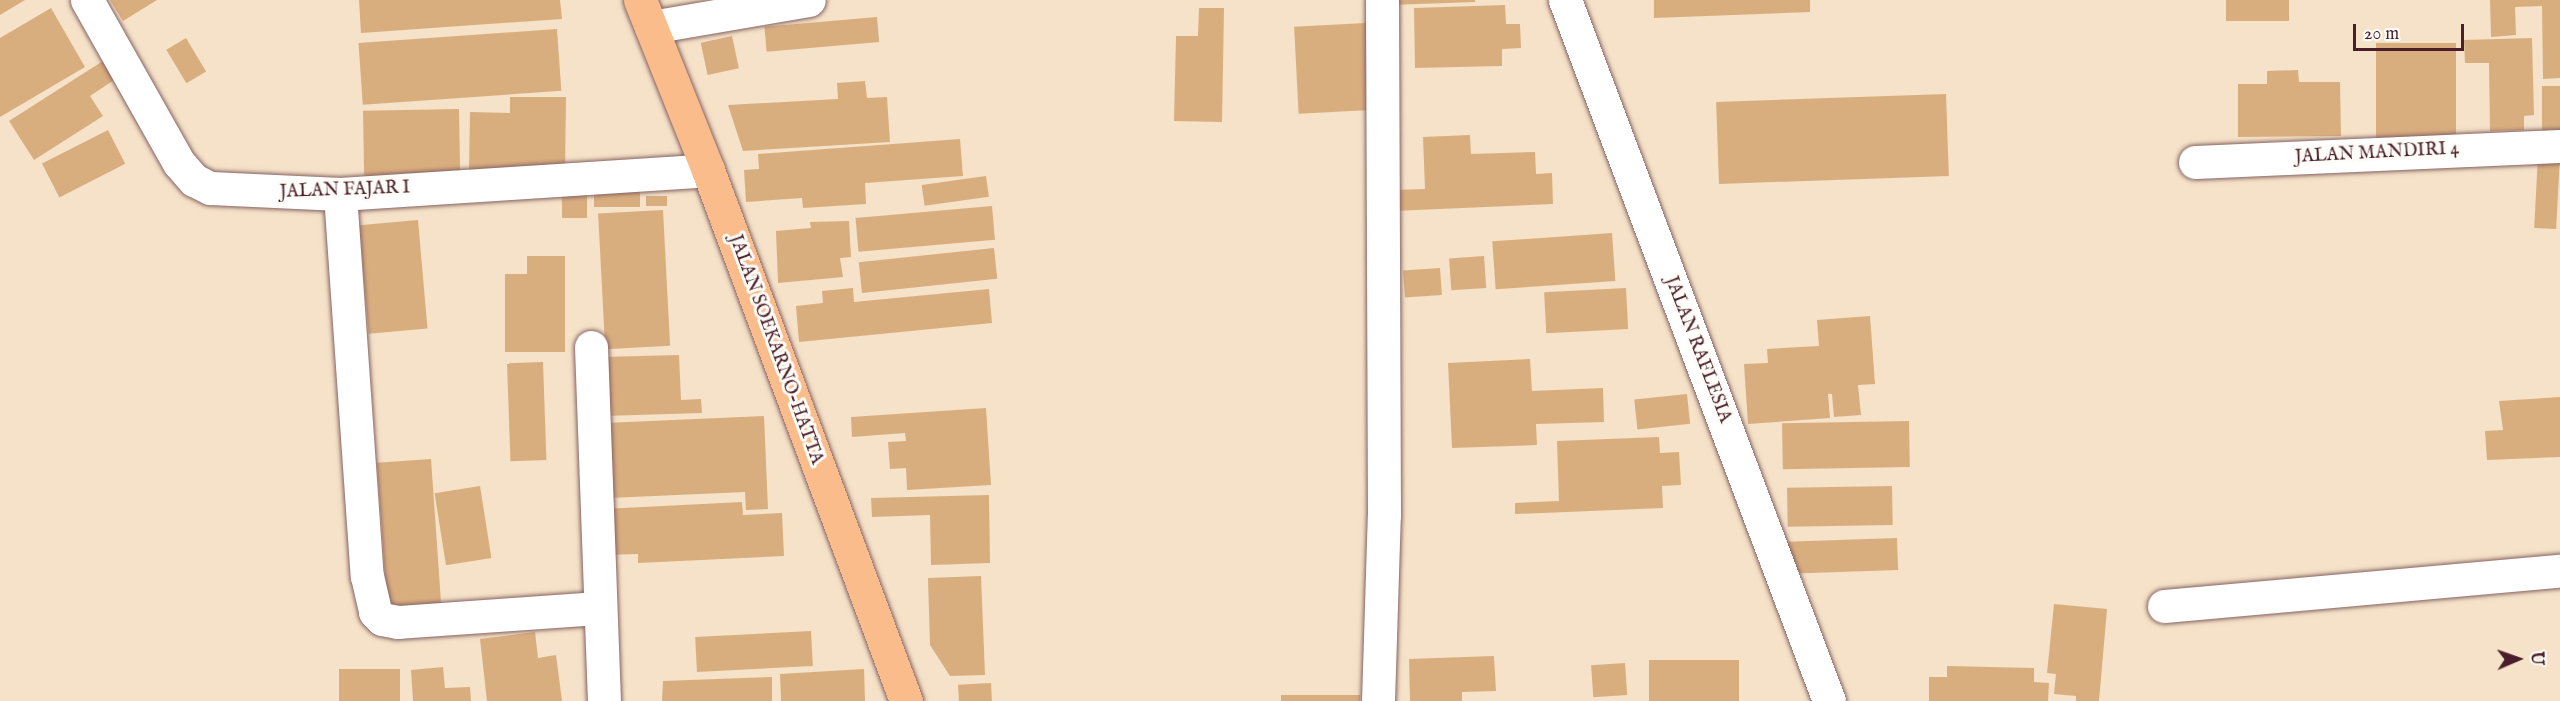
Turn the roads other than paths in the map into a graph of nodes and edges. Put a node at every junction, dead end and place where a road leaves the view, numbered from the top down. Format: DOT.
graph roads {
  1 [pos="87,0"];
  2 [pos="809,0"];
  3 [pos="1382,0"];
  4 [pos="1564,0"];
  5 [pos="646,14"];
  6 [pos="2560,146"];
  7 [pos="2195,162"];
  8 [pos="708,170"];
  9 [pos="340,194"];
  10 [pos="591,346"];
  11 [pos="2560,571"];
  12 [pos="2164,606"];
  13 [pos="600,608"];
  14 [pos="604,701"];
  15 [pos="906,701"];
  16 [pos="1378,701"];
  17 [pos="1829,701"];
  1 -- 9 [label="street, JALAN FAJAR I"];
  2 -- 5 [label="street"];
  3 -- 16 [label="street"];
  4 -- 17 [label="street, JALAN RAFLESIA"];
  5 -- 8 [label="main road, JALAN SOEKARNO-HATTA"];
  6 -- 7 [label="street, JALAN MANDIRI 4"];
  8 -- 9 [label="street, JALAN FAJAR I"];
  8 -- 15 [label="main road, JALAN SOEKARNO-HATTA"];
  9 -- 13 [label="street"];
  10 -- 13 [label="street"];
  11 -- 12 [label="street"];
  13 -- 14 [label="street"];
}
